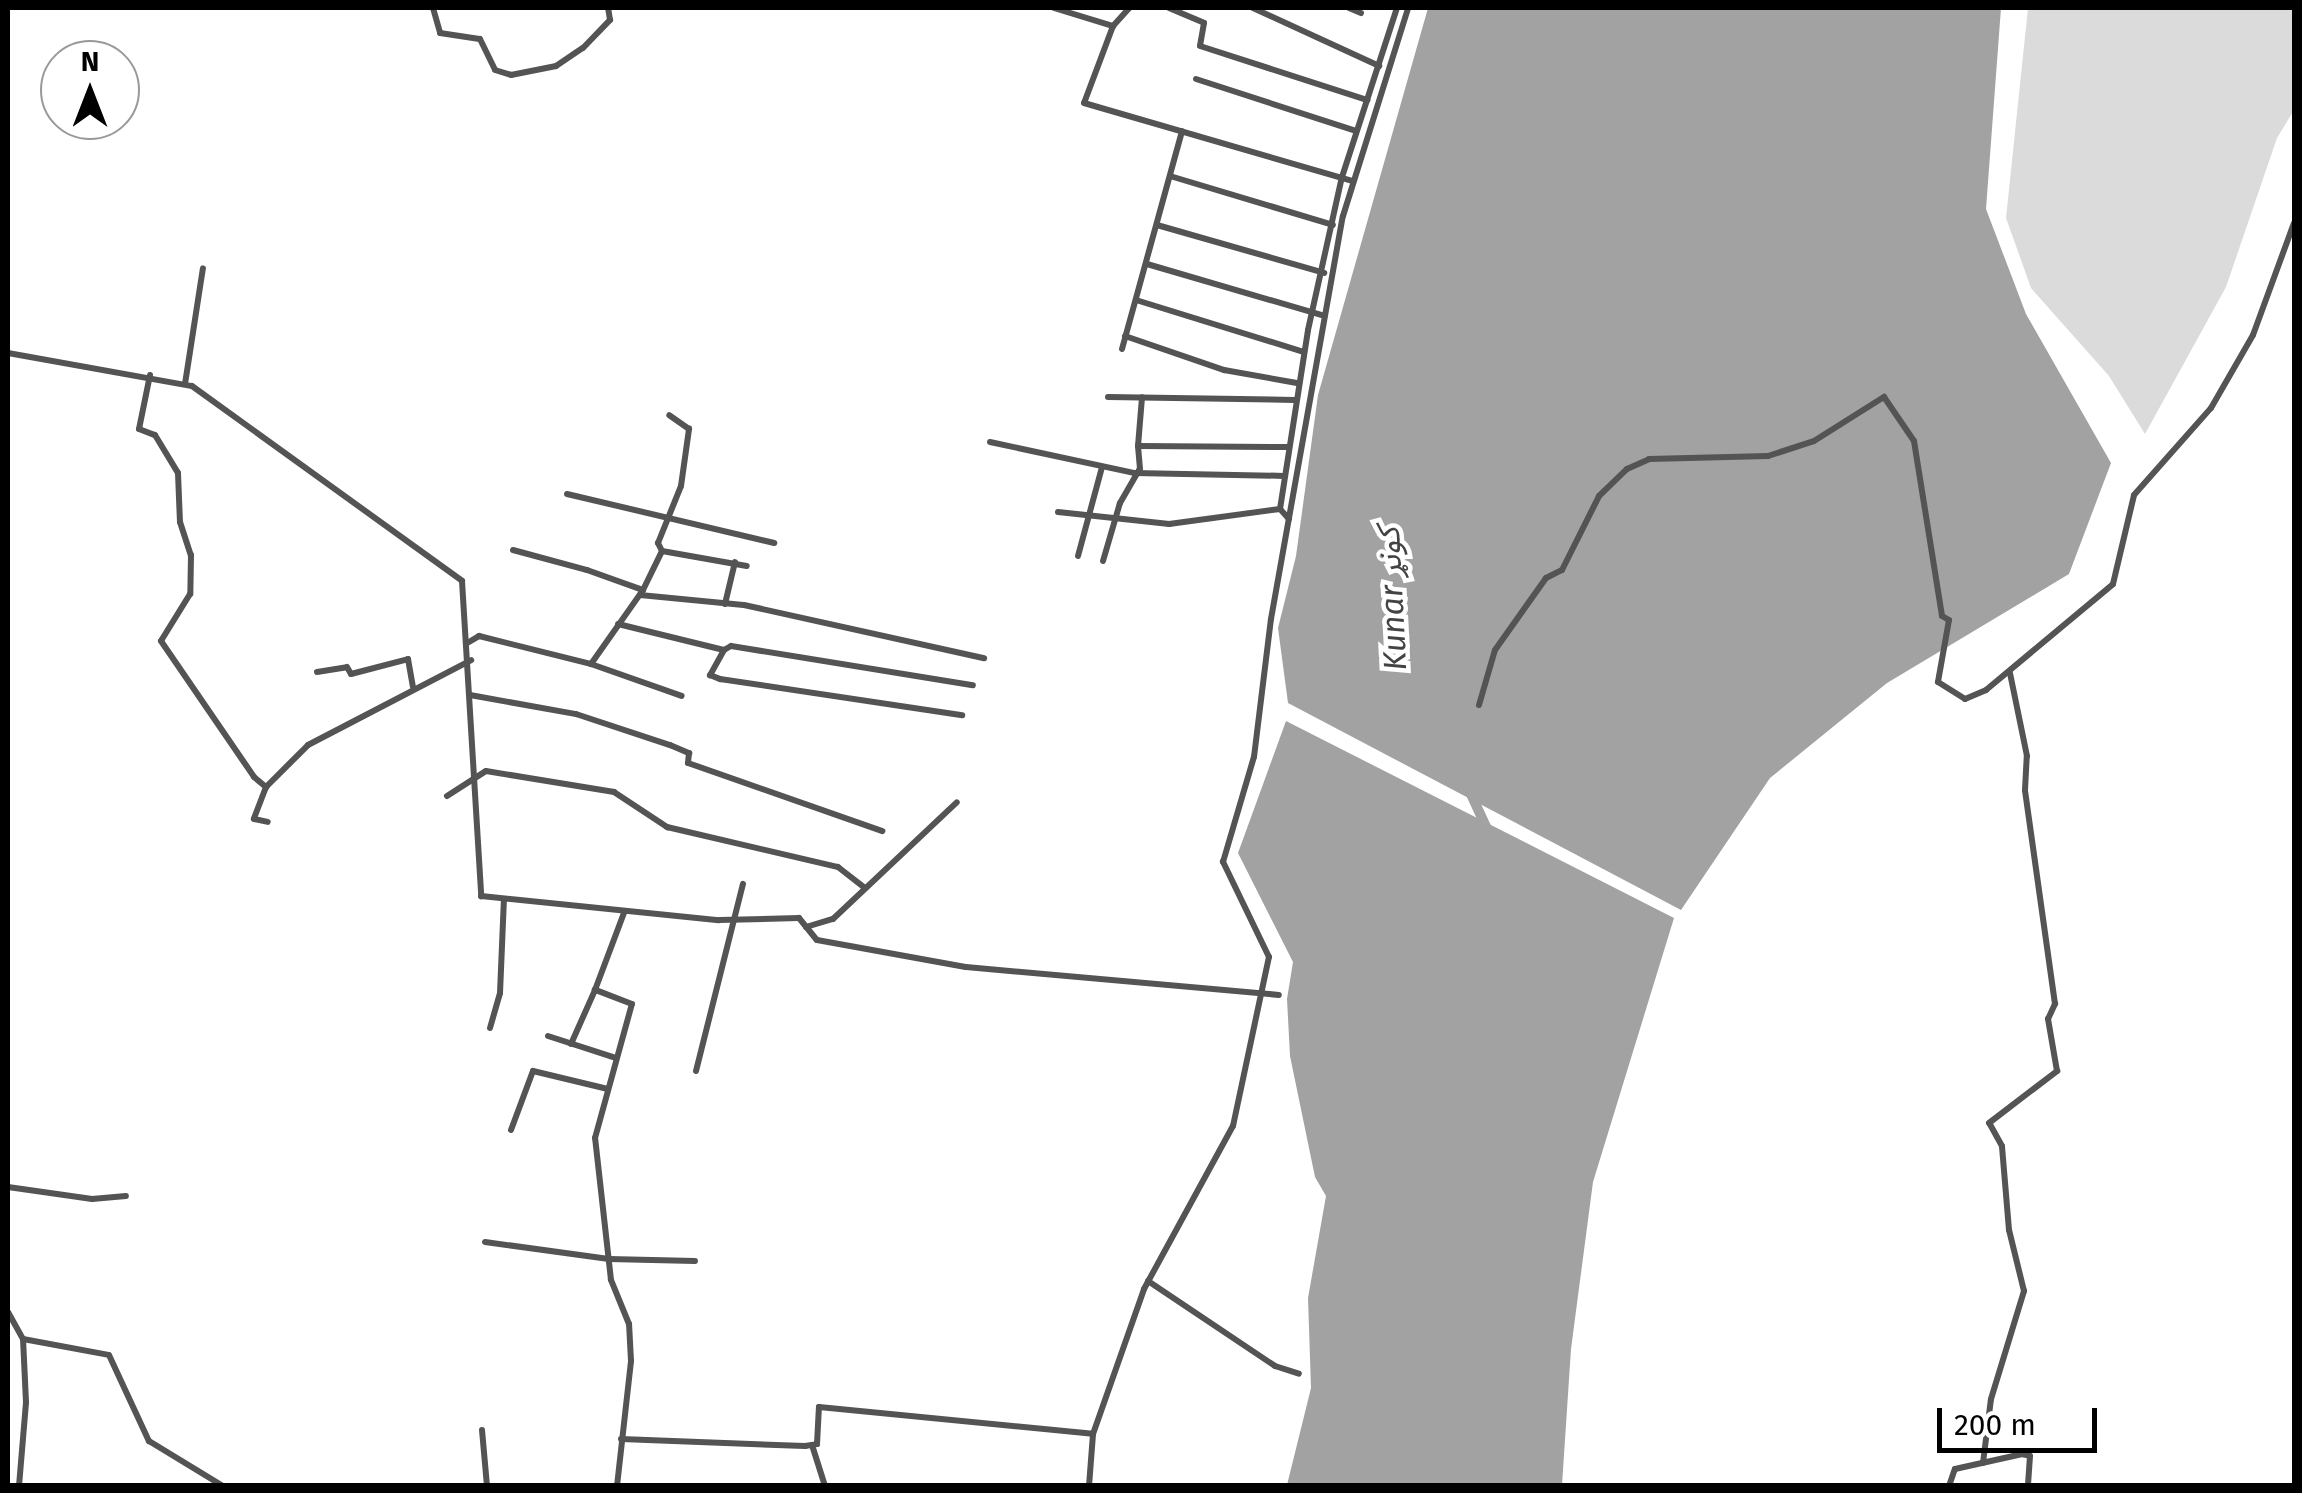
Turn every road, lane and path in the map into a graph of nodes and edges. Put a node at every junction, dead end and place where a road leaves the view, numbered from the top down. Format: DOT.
graph roads {
  1 [pos="432,8"];
  2 [pos="608,8"];
  3 [pos="1054,8"];
  4 [pos="1129,8"];
  5 [pos="1169,8"];
  6 [pos="1253,8"];
  7 [pos="1350,8"];
  8 [pos="1396,8"];
  9 [pos="1408,8"];
  10 [pos="1362,13"];
  11 [pos="1113,26"];
  12 [pos="1382,67"];
  13 [pos="1196,78"];
  14 [pos="1367,100"];
  15 [pos="1182,131"];
  16 [pos="1356,131"];
  17 [pos="1170,176"];
  18 [pos="1342,177"];
  19 [pos="1353,180"];
  20 [pos="2294,222"];
  21 [pos="1157,225"];
  22 [pos="1333,226"];
  23 [pos="1147,264"];
  24 [pos="202,268"];
  25 [pos="1324,273"];
  26 [pos="1136,300"];
  27 [pos="1313,312"];
  28 [pos="1326,316"];
  29 [pos="1126,336"];
  30 [pos="1122,349"];
  31 [pos="1304,352"];
  32 [pos="8,353"];
  33 [pos="150,375"];
  34 [pos="1298,383"];
  35 [pos="185,384"];
  36 [pos="1108,396"];
  37 [pos="1142,397"];
  38 [pos="1295,400"];
  39 [pos="670,416"];
  40 [pos="990,442"];
  41 [pos="1138,446"];
  42 [pos="1287,448"];
  43 [pos="1102,468"];
  44 [pos="1134,473"];
  45 [pos="1284,476"];
  46 [pos="567,494"];
  47 [pos="1280,509"];
  48 [pos="1058,512"];
  49 [pos="667,518"];
  50 [pos="1289,518"];
  51 [pos="1114,519"];
  52 [pos="1089,520"];
  53 [pos="774,543"];
  54 [pos="514,550"];
  55 [pos="662,551"];
  56 [pos="1078,556"];
  57 [pos="1102,561"];
  58 [pos="734,562"];
  59 [pos="747,566"];
  60 [pos="642,593"];
  61 [pos="725,604"];
  62 [pos="618,624"];
  63 [pos="469,642"];
  64 [pos="724,650"];
  65 [pos="984,658"];
  66 [pos="471,660"];
  67 [pos="591,664"];
  68 [pos="317,672"];
  69 [pos="2010,673"];
  70 [pos="413,686"];
  71 [pos="973,686"];
  72 [pos="470,695"];
  73 [pos="682,696"];
  74 [pos="1478,705"];
  75 [pos="962,715"];
  76 [pos="478,772"];
  77 [pos="266,787"];
  78 [pos="448,796"];
  79 [pos="957,802"];
  80 [pos="268,822"];
  81 [pos="882,830"];
  82 [pos="743,884"];
  83 [pos="865,888"];
  84 [pos="504,899"];
  85 [pos="624,913"];
  86 [pos="736,920"];
  87 [pos="806,927"];
  88 [pos="595,990"];
  89 [pos="1262,993"];
  90 [pos="1279,995"];
  91 [pos="490,1028"];
  92 [pos="548,1036"];
  93 [pos="571,1044"];
  94 [pos="616,1058"];
  95 [pos="696,1071"];
  96 [pos="608,1089"];
  97 [pos="512,1130"];
  98 [pos="8,1187"];
  99 [pos="126,1196"];
  100 [pos="485,1242"];
  101 [pos="609,1259"];
  102 [pos="695,1261"];
  103 [pos="1148,1281"];
  104 [pos="8,1312"];
  105 [pos="23,1339"];
  106 [pos="1299,1374"];
  107 [pos="482,1430"];
  108 [pos="1093,1434"];
  109 [pos="621,1439"];
  110 [pos="812,1445"];
  111 [pos="1983,1463"];
  112 [pos="19,1486"];
  113 [pos="223,1486"];
  114 [pos="487,1486"];
  115 [pos="617,1486"];
  116 [pos="825,1486"];
  117 [pos="1089,1486"];
  118 [pos="1948,1486"];
  119 [pos="2028,1486"];
  1 -- 2 [label="street"];
  3 -- 11 [label="street"];
  4 -- 11 [label="street"];
  5 -- 14 [label="street"];
  6 -- 12 [label="street"];
  7 -- 10 [label="street"];
  8 -- 12 [label="street"];
  9 -- 12 [label="street"];
  11 -- 15 [label="street"];
  12 -- 14 [label="street"];
  12 -- 19 [label="street"];
  13 -- 16 [label="street"];
  14 -- 16 [label="street"];
  15 -- 17 [label="street"];
  15 -- 18 [label="street"];
  16 -- 18 [label="street"];
  17 -- 21 [label="street"];
  17 -- 22 [label="street"];
  18 -- 19 [label="street"];
  18 -- 22 [label="street"];
  19 -- 28 [label="street"];
  20 -- 69 [label="street"];
  21 -- 23 [label="street"];
  21 -- 25 [label="street"];
  22 -- 25 [label="street"];
  23 -- 26 [label="street"];
  23 -- 27 [label="street"];
  24 -- 35 [label="street"];
  25 -- 27 [label="street"];
  26 -- 29 [label="street"];
  26 -- 31 [label="street"];
  27 -- 28 [label="street"];
  27 -- 31 [label="street"];
  28 -- 50 [label="street"];
  29 -- 30 [label="street"];
  29 -- 34 [label="street"];
  31 -- 34 [label="street"];
  32 -- 33 [label="street"];
  33 -- 35 [label="street"];
  33 -- 77 [label="street"];
  34 -- 38 [label="street"];
  35 -- 63 [label="street"];
  36 -- 37 [label="street"];
  37 -- 38 [label="street"];
  37 -- 41 [label="street"];
  38 -- 42 [label="street"];
  39 -- 49 [label="street"];
  40 -- 43 [label="street"];
  41 -- 42 [label="street"];
  41 -- 44 [label="street"];
  42 -- 45 [label="street"];
  43 -- 44 [label="street"];
  43 -- 52 [label="street"];
  44 -- 45 [label="street"];
  44 -- 51 [label="street"];
  45 -- 47 [label="street"];
  46 -- 49 [label="street"];
  47 -- 50 [label="street"];
  47 -- 51 [label="street"];
  48 -- 52 [label="street"];
  49 -- 53 [label="street"];
  49 -- 55 [label="street"];
  50 -- 89 [label="street"];
  51 -- 52 [label="street"];
  51 -- 57 [label="street"];
  52 -- 56 [label="street"];
  54 -- 60 [label="street"];
  55 -- 58 [label="street"];
  55 -- 60 [label="street"];
  58 -- 59 [label="street"];
  58 -- 61 [label="street"];
  60 -- 61 [label="street"];
  60 -- 62 [label="street"];
  61 -- 65 [label="street"];
  62 -- 64 [label="street"];
  62 -- 67 [label="street"];
  63 -- 66 [label="street"];
  63 -- 67 [label="street"];
  64 -- 71 [label="street"];
  64 -- 75 [label="street"];
  66 -- 70 [label="street"];
  66 -- 72 [label="street"];
  67 -- 73 [label="street"];
  68 -- 70 [label="street"];
  69 -- 74 [label="street"];
  69 -- 111 [label="street"];
  70 -- 77 [label="street"];
  72 -- 76 [label="street"];
  72 -- 81 [label="street"];
  76 -- 78 [label="street"];
  76 -- 83 [label="street"];
  76 -- 84 [label="street"];
  77 -- 80 [label="street"];
  79 -- 83 [label="street"];
  82 -- 86 [label="street"];
  83 -- 87 [label="street"];
  84 -- 85 [label="street"];
  84 -- 91 [label="street"];
  85 -- 86 [label="street"];
  85 -- 88 [label="street"];
  86 -- 87 [label="street"];
  86 -- 95 [label="street"];
  87 -- 89 [label="street"];
  88 -- 93 [label="street"];
  88 -- 94 [label="street"];
  89 -- 90 [label="street"];
  89 -- 103 [label="street"];
  92 -- 93 [label="street"];
  93 -- 94 [label="street"];
  94 -- 96 [label="street"];
  96 -- 97 [label="street"];
  96 -- 101 [label="street"];
  98 -- 99 [label="street"];
  100 -- 101 [label="street"];
  101 -- 102 [label="street"];
  101 -- 109 [label="street"];
  103 -- 106 [label="street"];
  103 -- 108 [label="street"];
  104 -- 105 [label="street"];
  105 -- 112 [label="street"];
  105 -- 113 [label="street"];
  107 -- 114 [label="street"];
  108 -- 110 [label="street"];
  108 -- 117 [label="street"];
  109 -- 110 [label="street"];
  109 -- 115 [label="street"];
  110 -- 116 [label="street"];
  111 -- 118 [label="street"];
  111 -- 119 [label="street"];
}
